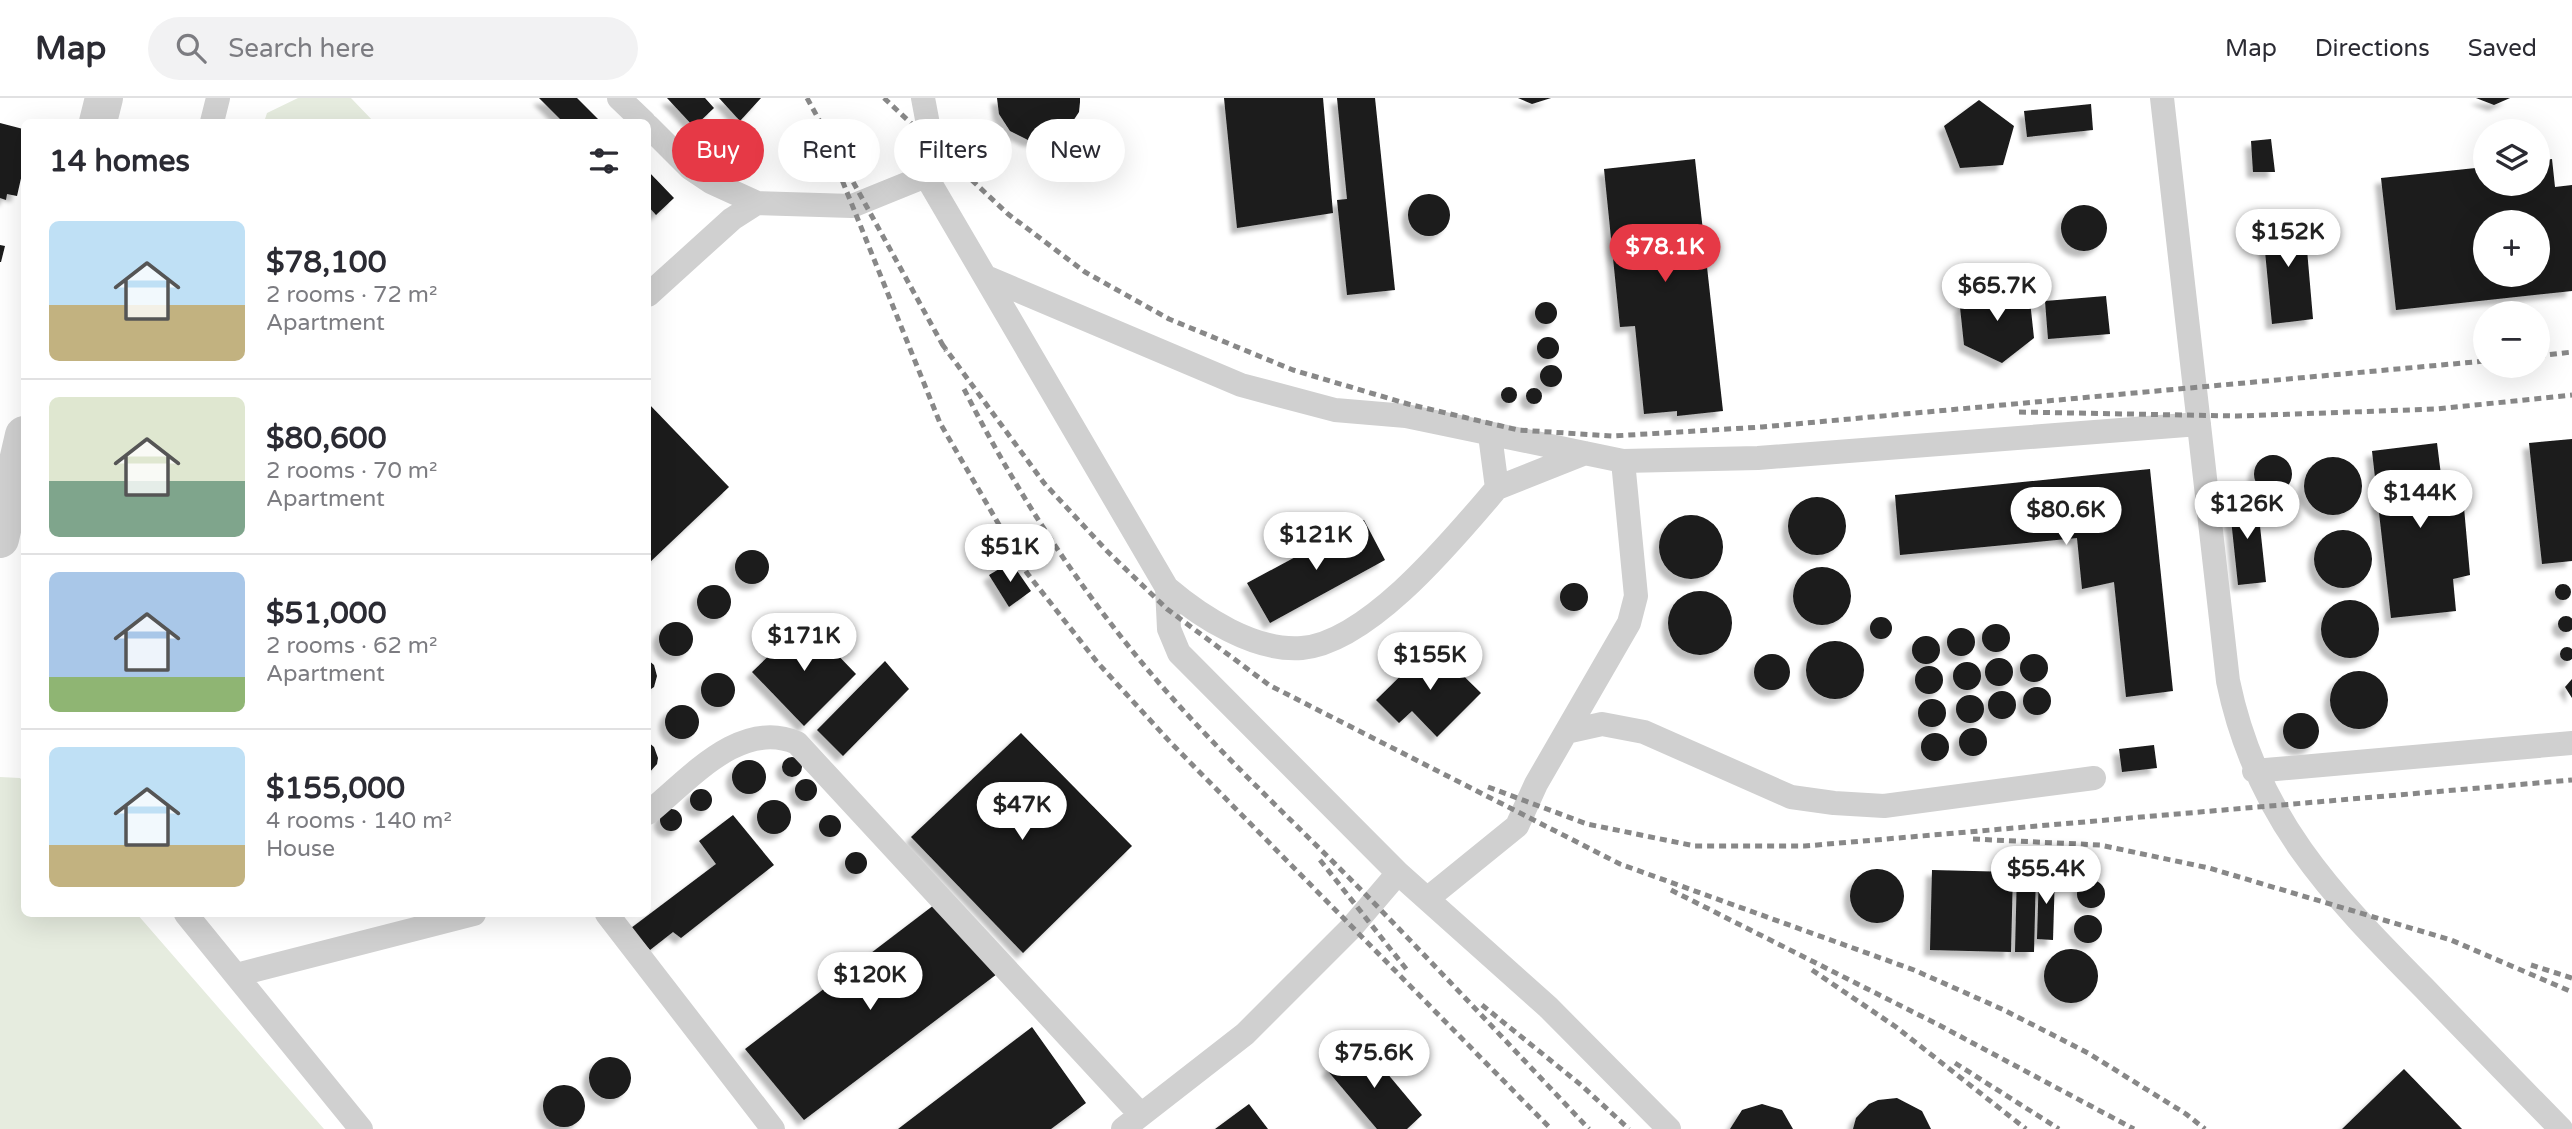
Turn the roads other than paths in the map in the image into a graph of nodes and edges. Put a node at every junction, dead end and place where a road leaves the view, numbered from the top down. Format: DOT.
graph roads {
  1 [pos="104,98"];
  2 [pos="218,98"];
  3 [pos="619,98"];
  4 [pos="923,98"];
  5 [pos="2162,98"];
  6 [pos="99,119"];
  7 [pos="213,119"];
  8 [pos="641,119"];
  9 [pos="927,119"];
  10 [pos="651,129"];
  11 [pos="911,182"];
  12 [pos="930,182"];
  13 [pos="757,203"];
  14 [pos="986,277"];
  15 [pos="651,292"];
  16 [pos="2199,424"];
  17 [pos="1490,435"];
  18 [pos="21,448"];
  19 [pos="1585,453"];
  20 [pos="1623,461"];
  21 [pos="1497,488"];
  22 [pos="0,540"];
  23 [pos="1167,588"];
  24 [pos="1566,732"];
  25 [pos="2572,743"];
  26 [pos="2254,771"];
  27 [pos="2094,778"];
  28 [pos="651,811"];
  29 [pos="1398,873"];
  30 [pos="1427,899"];
  31 [pos="188,917"];
  32 [pos="462,917"];
  33 [pos="609,917"];
  34 [pos="236,975"];
  35 [pos="1132,1122"];
  36 [pos="361,1129"];
  37 [pos="773,1129"];
  38 [pos="1669,1129"];
  39 [pos="2561,1129"];
  1 -- 6 [label="street"];
  2 -- 7 [label="lane"];
  3 -- 8 [label="lane"];
  4 -- 9 [label="lane"];
  5 -- 16 [label="lane"];
  10 -- 13 [label="lane"];
  11 -- 13 [label="lane"];
  12 -- 14 [label="lane"];
  13 -- 15 [label="lane"];
  14 -- 17 [label="lane"];
  14 -- 23 [label="lane"];
  16 -- 20 [label="lane"];
  16 -- 26 [label="lane"];
  17 -- 19 [label="lane"];
  17 -- 21 [label="lane"];
  18 -- 22 [label="street"];
  19 -- 20 [label="lane"];
  19 -- 21 [label="lane"];
  20 -- 24 [label="lane"];
  21 -- 23 [label="lane"];
  23 -- 29 [label="lane"];
  24 -- 27 [label="lane"];
  24 -- 30 [label="lane"];
  25 -- 26 [label="lane"];
  26 -- 39 [label="lane"];
  28 -- 35 [label="lane"];
  29 -- 30 [label="lane"];
  29 -- 35 [label="lane"];
  30 -- 38 [label="lane"];
  31 -- 34 [label="lane"];
  32 -- 34 [label="lane"];
  33 -- 37 [label="lane"];
  34 -- 36 [label="lane"];
}
